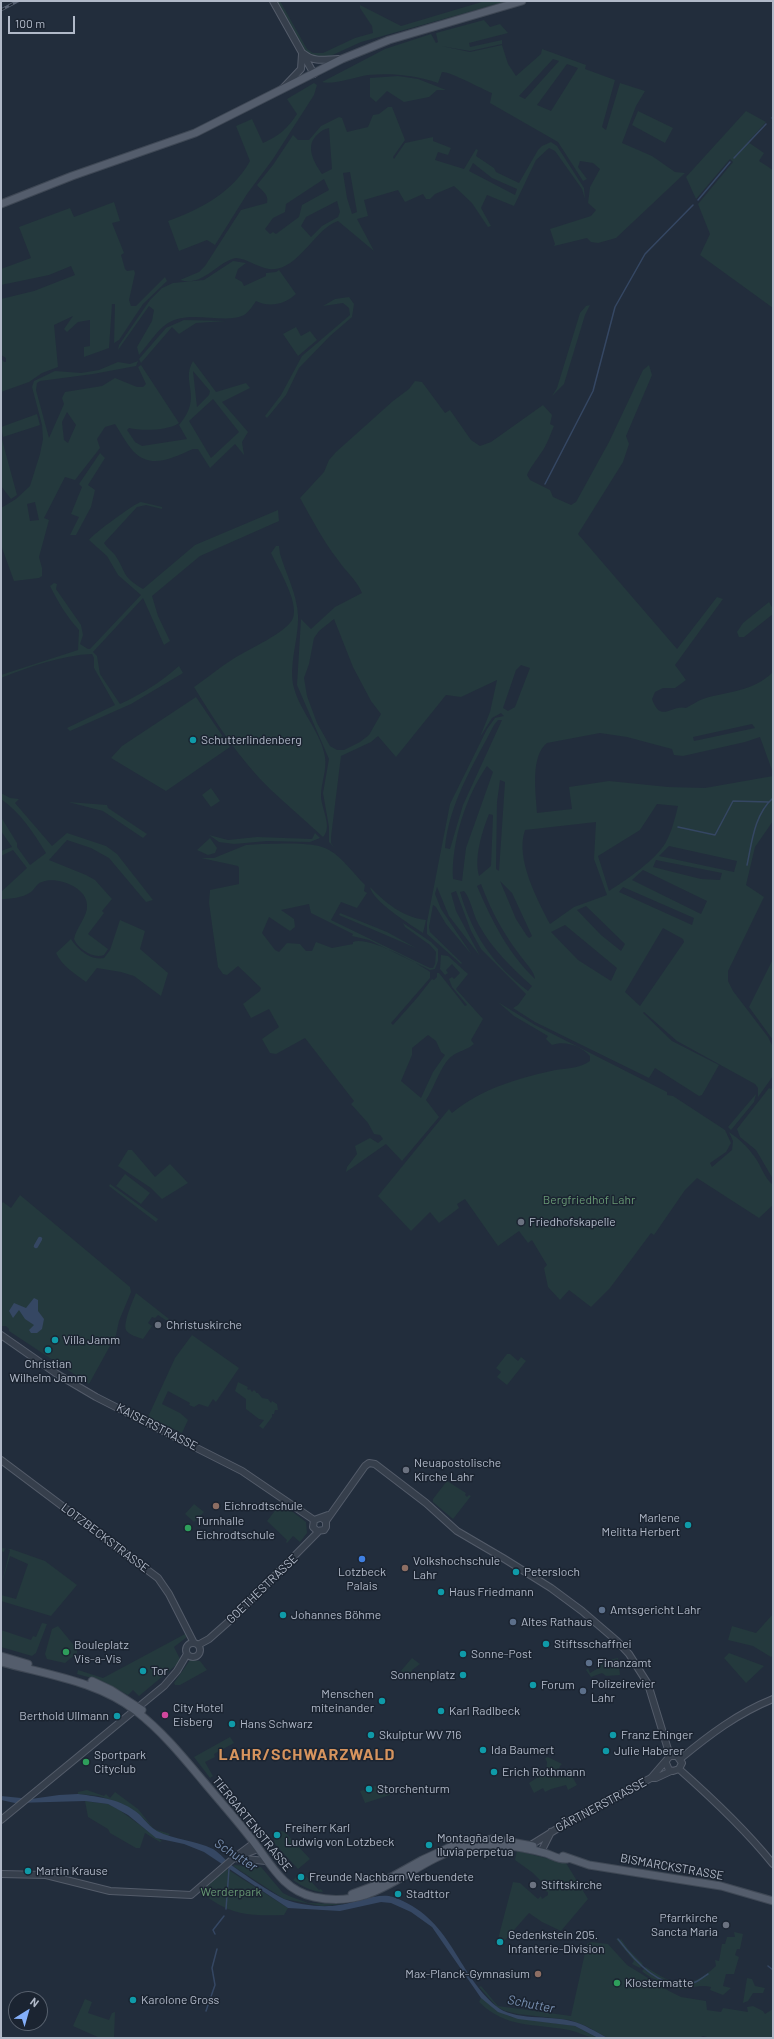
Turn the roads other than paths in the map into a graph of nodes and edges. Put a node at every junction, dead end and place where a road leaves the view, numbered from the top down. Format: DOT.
graph roads {
  1 [pos="273,1"];
  2 [pos="522,1"];
  3 [pos="302,52"];
  4 [pos="342,59"];
  5 [pos="314,74"];
  6 [pos="282,89"];
  7 [pos="1,204"];
  8 [pos="1,1335"];
  9 [pos="1,1460"];
  10 [pos="326,1518"];
  11 [pos="314,1520"];
  12 [pos="317,1530"];
  13 [pos="195,1645"];
  14 [pos="1,1656"];
  15 [pos="189,1656"];
  16 [pos="1,1662"];
  17 [pos="773,1699"];
  18 [pos="137,1709"];
  19 [pos="670,1756"];
  20 [pos="680,1759"];
  21 [pos="666,1763"];
  22 [pos="679,1769"];
  23 [pos="671,1771"];
  24 [pos="651,1778"];
  25 [pos="1,1820"];
  26 [pos="551,1832"];
  27 [pos="541,1840"];
  28 [pos="531,1845"];
  29 [pos="256,1846"];
  30 [pos="541,1850"];
  31 [pos="232,1859"];
  32 [pos="266,1860"];
  33 [pos="773,1864"];
  34 [pos="1,1874"];
  35 [pos="343,1898"];
  36 [pos="773,1901"];
  1 -- 3 [label="street"];
  2 -- 4 [label="main road"];
  3 -- 4 [label="street"];
  3 -- 5 [label="street"];
  3 -- 6 [label="street"];
  4 -- 5 [label="main road"];
  5 -- 6 [label="main road"];
  6 -- 7 [label="main road"];
  8 -- 11 [label="street, KAISERSTRASSE"];
  9 -- 13 [label="street, LOTZBECKSTRASSE"];
  10 -- 11 [label="street"];
  10 -- 12 [label="street, GOETHESTRASSE"];
  10 -- 19 [label="street, GOETHESTRASSE"];
  11 -- 12 [label="street, GOETHESTRASSE"];
  12 -- 13 [label="street, GOETHESTRASSE"];
  13 -- 15 [label="street"];
  13 -- 15 [label="street"];
  14 -- 18 [label="main road"];
  15 -- 18 [label="street"];
  16 -- 18 [label="main road"];
  17 -- 20 [label="street"];
  18 -- 25 [label="street"];
  18 -- 29 [label="main road, TIERGARTENSTRASSE"];
  19 -- 20 [label="street"];
  19 -- 21 [label="street"];
  20 -- 22 [label="street"];
  21 -- 23 [label="street"];
  21 -- 24 [label="street, GÄRTNERSTRASSE"];
  22 -- 23 [label="street"];
  22 -- 33 [label="street"];
  23 -- 24 [label="street, GÄRTNERSTRASSE"];
  24 -- 26 [label="street, GÄRTNERSTRASSE"];
  26 -- 27 [label="street, GÄRTNERSTRASSE"];
  26 -- 30 [label="street, GÄRTNERSTRASSE"];
  27 -- 28 [label="street, GÄRTNERSTRASSE"];
  27 -- 30 [label="street"];
  28 -- 30 [label="main road, TIERGARTENSTRASSE"];
  28 -- 35 [label="main road, TIERGARTENSTRASSE"];
  29 -- 31 [label="street"];
  29 -- 32 [label="main road, TIERGARTENSTRASSE"];
  30 -- 35 [label="main road, TIERGARTENSTRASSE"];
  30 -- 36 [label="main road, BISMARCKSTRASSE"];
  31 -- 32 [label="street"];
  31 -- 34 [label="street"];
  32 -- 35 [label="main road, TIERGARTENSTRASSE"];
}
